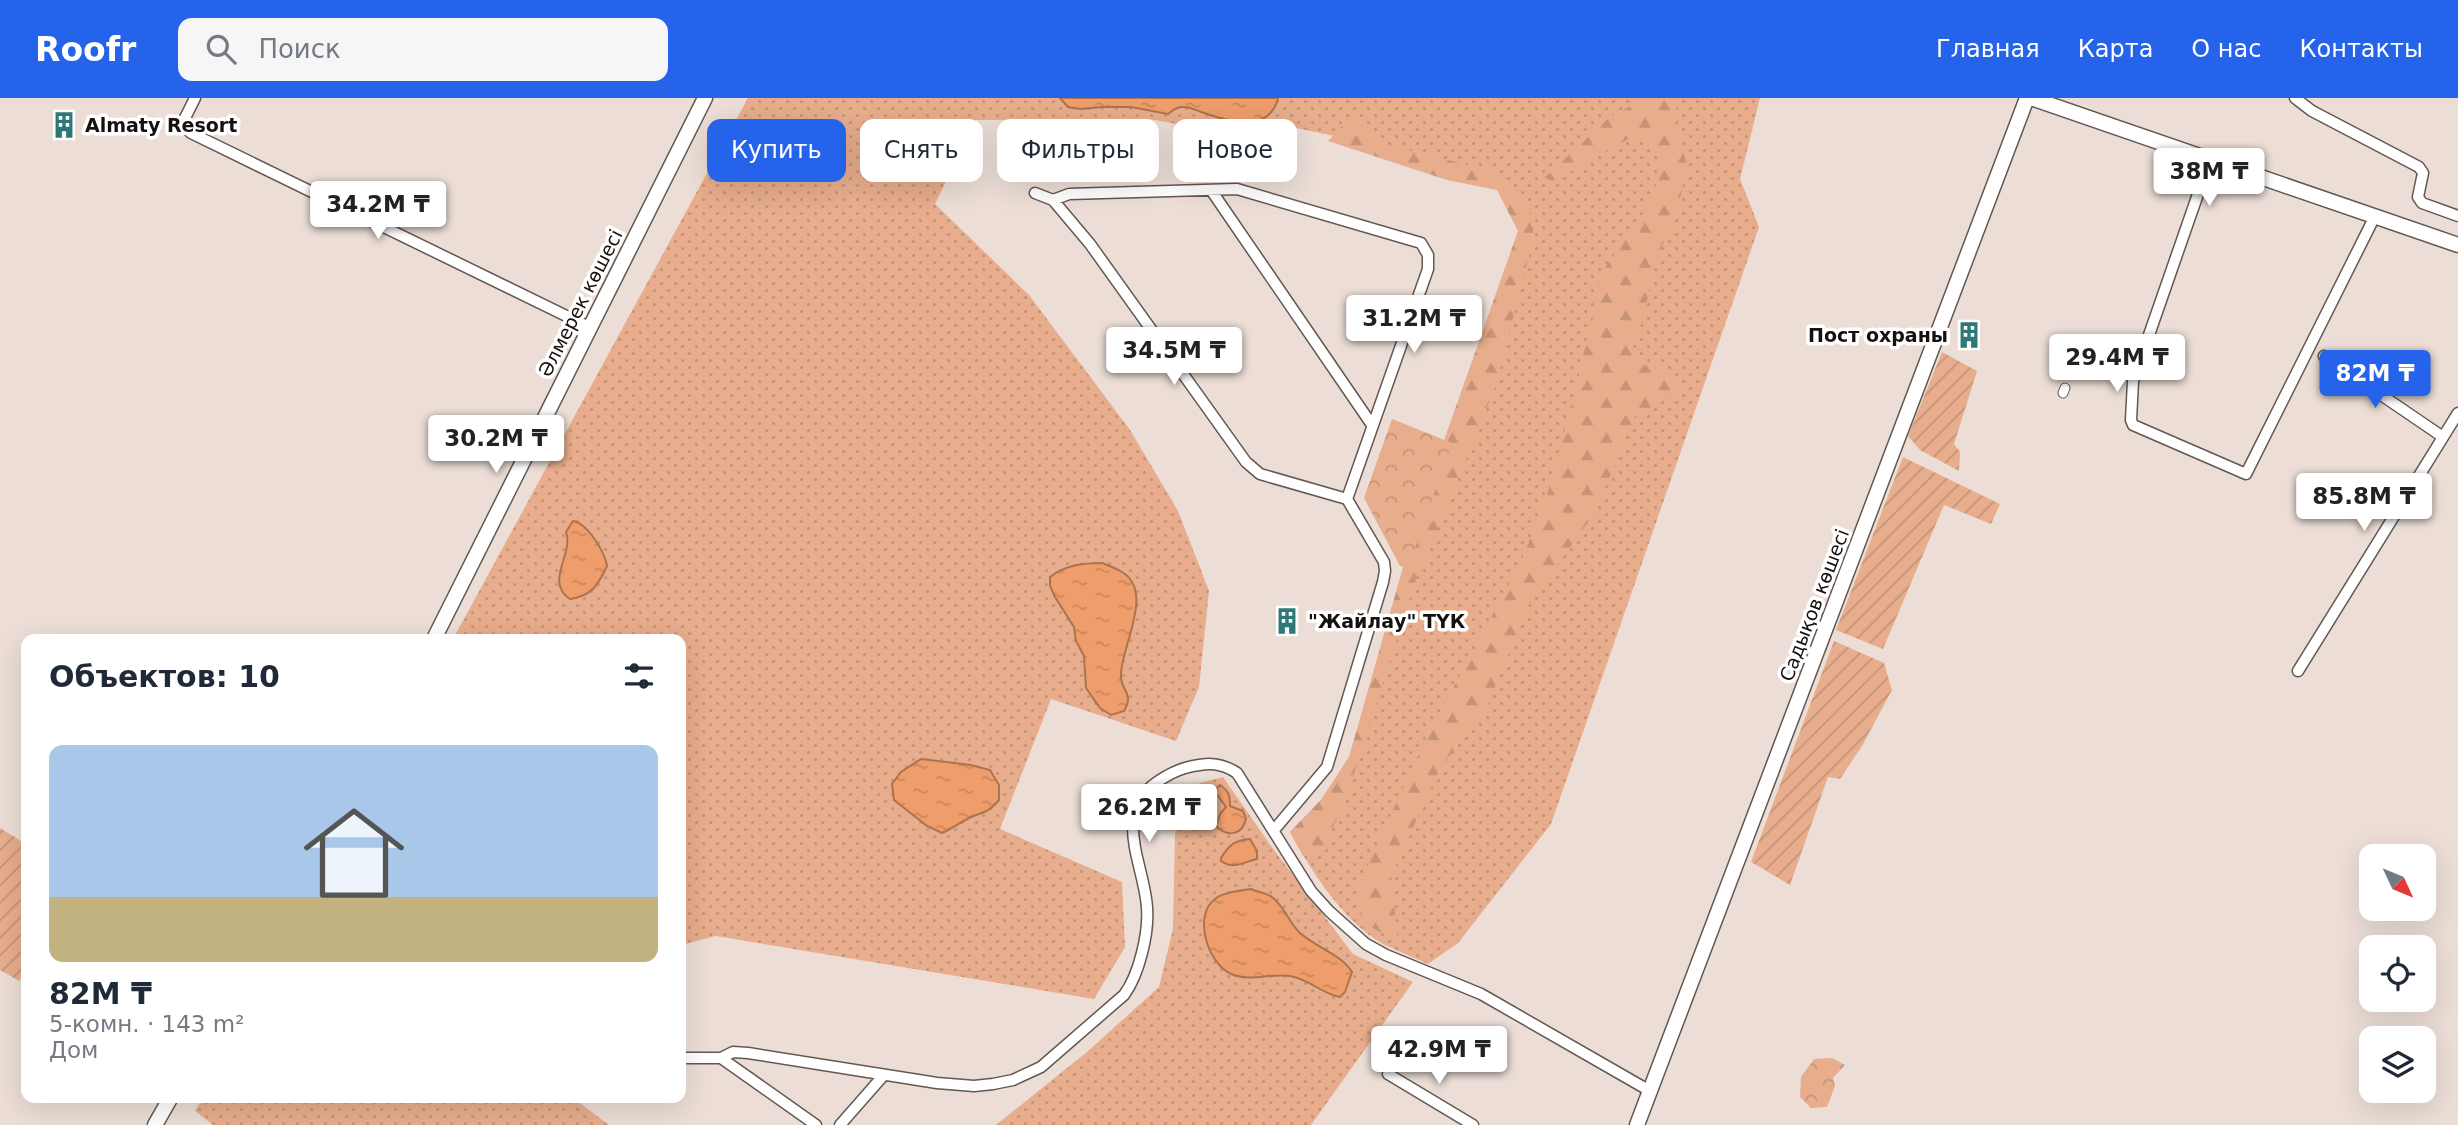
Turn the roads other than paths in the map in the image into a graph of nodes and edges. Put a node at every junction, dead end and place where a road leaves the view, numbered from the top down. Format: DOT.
graph roads {
  1 [pos="195,98"];
  2 [pos="705,98"];
  3 [pos="2029,98"];
  4 [pos="2295,98"];
  5 [pos="2206,171"];
  6 [pos="1211,190"];
  7 [pos="1035,193"];
  8 [pos="1054,200"];
  9 [pos="2375,216"];
  10 [pos="2458,216"];
  11 [pos="2458,245"];
  12 [pos="589,327"];
  13 [pos="2324,356"];
  14 [pos="2458,413"];
  15 [pos="1372,425"];
  16 [pos="2443,437"];
  17 [pos="1346,499"];
  18 [pos="436,634"];
  19 [pos="2298,671"];
  20 [pos="1274,830"];
  21 [pos="686,1058"];
  22 [pos="721,1058"];
  23 [pos="1388,1074"];
  24 [pos="883,1076"];
  25 [pos="1650,1091"];
  26 [pos="168,1103"];
  27 [pos="155,1125"];
  28 [pos="816,1125"];
  29 [pos="840,1125"];
  30 [pos="1473,1125"];
  31 [pos="1637,1125"];
  1 -- 12 [label="street"];
  2 -- 12 [label="street, Әлмерек көшесі"];
  3 -- 9 [label="street"];
  3 -- 25 [label="street, Садықов көшесі"];
  4 -- 10 [label="street"];
  5 -- 9 [label="street"];
  6 -- 8 [label="street"];
  6 -- 15 [label="street"];
  6 -- 15 [label="street"];
  7 -- 8 [label="street"];
  8 -- 17 [label="street"];
  9 -- 11 [label="street"];
  12 -- 18 [label="street, Әлмерек көшесі"];
  13 -- 16 [label="street"];
  14 -- 16 [label="street"];
  15 -- 17 [label="street"];
  16 -- 19 [label="street"];
  17 -- 20 [label="street"];
  20 -- 24 [label="street"];
  20 -- 25 [label="street"];
  21 -- 22 [label="street"];
  22 -- 24 [label="street"];
  22 -- 28 [label="street"];
  23 -- 30 [label="street"];
  24 -- 29 [label="street"];
  25 -- 31 [label="street, Садықов көшесі"];
  26 -- 27 [label="street"];
}
